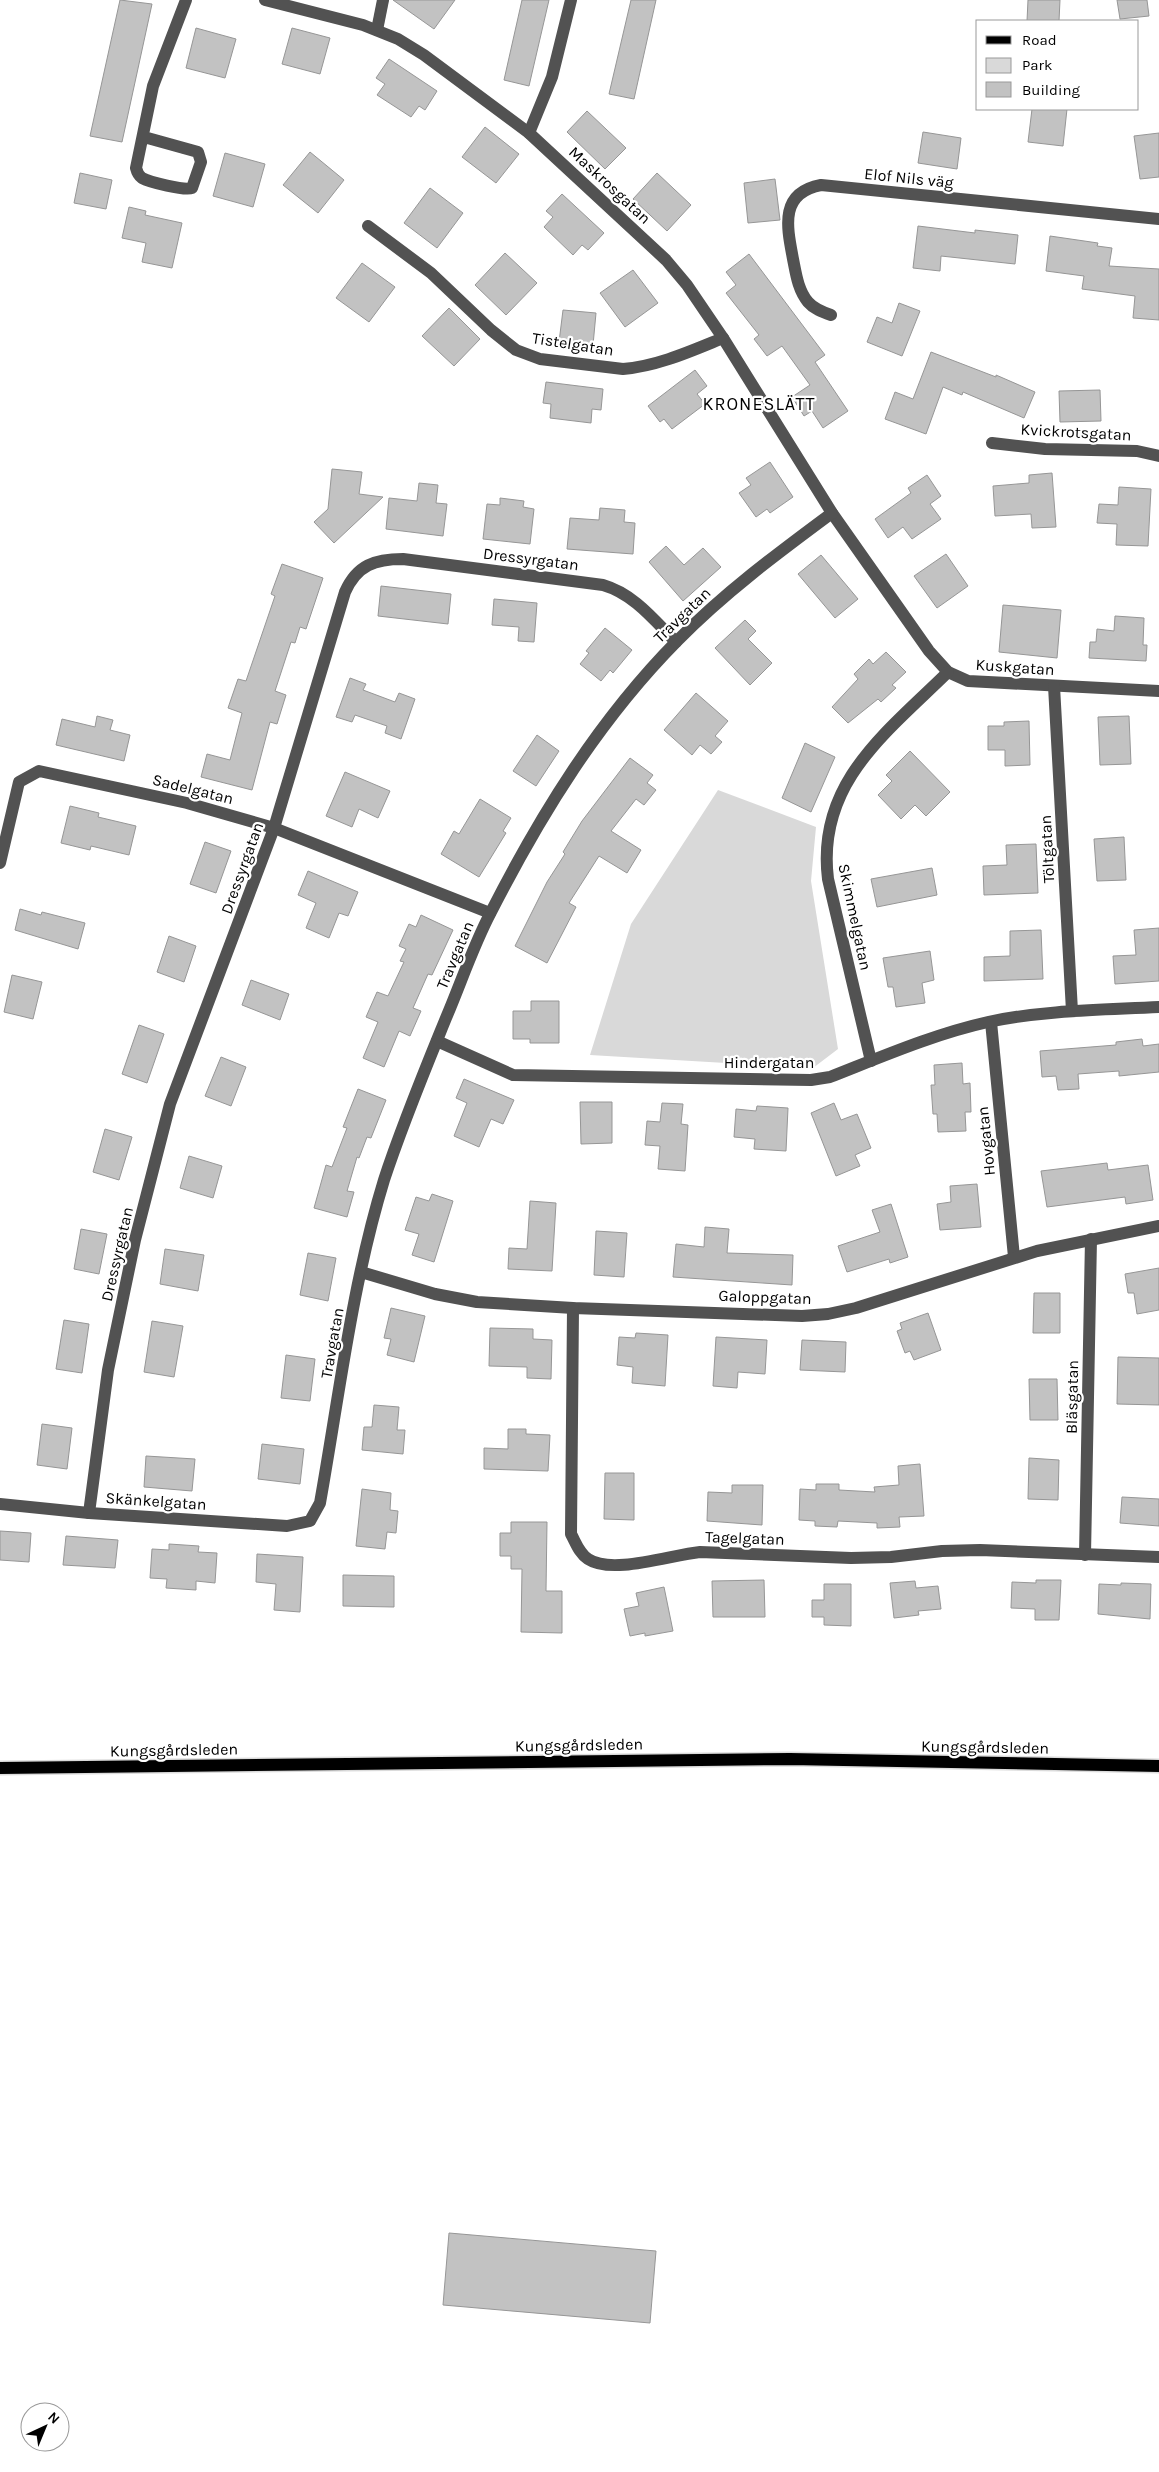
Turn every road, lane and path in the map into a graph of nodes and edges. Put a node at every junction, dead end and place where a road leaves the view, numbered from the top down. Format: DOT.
graph roads {
  1 [pos="186,0"];
  2 [pos="265,0"];
  3 [pos="383,0"];
  4 [pos="571,0"];
  5 [pos="377,30"];
  6 [pos="529,133"];
  7 [pos="144,137"];
  8 [pos="1159,219"];
  9 [pos="368,226"];
  10 [pos="831,315"];
  11 [pos="723,338"];
  12 [pos="992,443"];
  13 [pos="1159,456"];
  14 [pos="832,513"];
  15 [pos="676,642"];
  16 [pos="948,672"];
  17 [pos="1054,686"];
  18 [pos="1159,691"];
  19 [pos="274,828"];
  20 [pos="0,863"];
  21 [pos="490,913"];
  22 [pos="1159,1007"];
  23 [pos="1072,1011"];
  24 [pos="991,1022"];
  25 [pos="437,1041"];
  26 [pos="870,1061"];
  27 [pos="1159,1226"];
  28 [pos="1091,1239"];
  29 [pos="1014,1257"];
  30 [pos="361,1272"];
  31 [pos="573,1308"];
  32 [pos="0,1504"];
  33 [pos="89,1513"];
  34 [pos="310,1520"];
  35 [pos="1085,1555"];
  36 [pos="1159,1557"];
  37 [pos="1159,1766"];
  38 [pos="0,1768"];
  1 -- 7 [label="street"];
  2 -- 5 [label="street, Maskrosgatan"];
  3 -- 5 [label="street"];
  4 -- 6 [label="street"];
  5 -- 6 [label="street, Maskrosgatan"];
  6 -- 11 [label="street, Maskrosgatan"];
  7 -- 7 [label="street"];
  8 -- 10 [label="street, Elof Nils väg"];
  9 -- 11 [label="street, Tistelgatan"];
  11 -- 14 [label="street, Maskrosgatan"];
  12 -- 13 [label="street, Kvickrotsgatan"];
  14 -- 15 [label="street, Travgatan"];
  14 -- 16 [label="street, Kuskgatan"];
  15 -- 19 [label="street, Dressyrgatan"];
  15 -- 21 [label="street, Travgatan"];
  16 -- 17 [label="street, Kuskgatan"];
  16 -- 26 [label="street, Skimmelgatan"];
  17 -- 18 [label="street, Kuskgatan"];
  17 -- 23 [label="street, Töltgatan"];
  19 -- 20 [label="street, Sadelgatan"];
  19 -- 21 [label="street, Sadelgatan"];
  19 -- 33 [label="street, Dressyrgatan"];
  21 -- 25 [label="street, Travgatan"];
  22 -- 23 [label="street, Hindergatan"];
  23 -- 24 [label="street, Hindergatan"];
  24 -- 26 [label="street, Hindergatan"];
  24 -- 29 [label="street, Hovgatan"];
  25 -- 26 [label="street, Hindergatan"];
  25 -- 30 [label="street, Travgatan"];
  27 -- 28 [label="street, Galoppgatan"];
  28 -- 29 [label="street, Galoppgatan"];
  28 -- 35 [label="street, Bläsgatan"];
  29 -- 31 [label="street, Galoppgatan"];
  30 -- 31 [label="street, Galoppgatan"];
  30 -- 34 [label="street, Travgatan"];
  31 -- 35 [label="street, Tagelgatan"];
  32 -- 33 [label="street, Skänkelgatan"];
  33 -- 34 [label="street, Skänkelgatan"];
  35 -- 36 [label="street, Tagelgatan"];
  37 -- 38 [label="main road, Kungsgårdsleden"];
}
